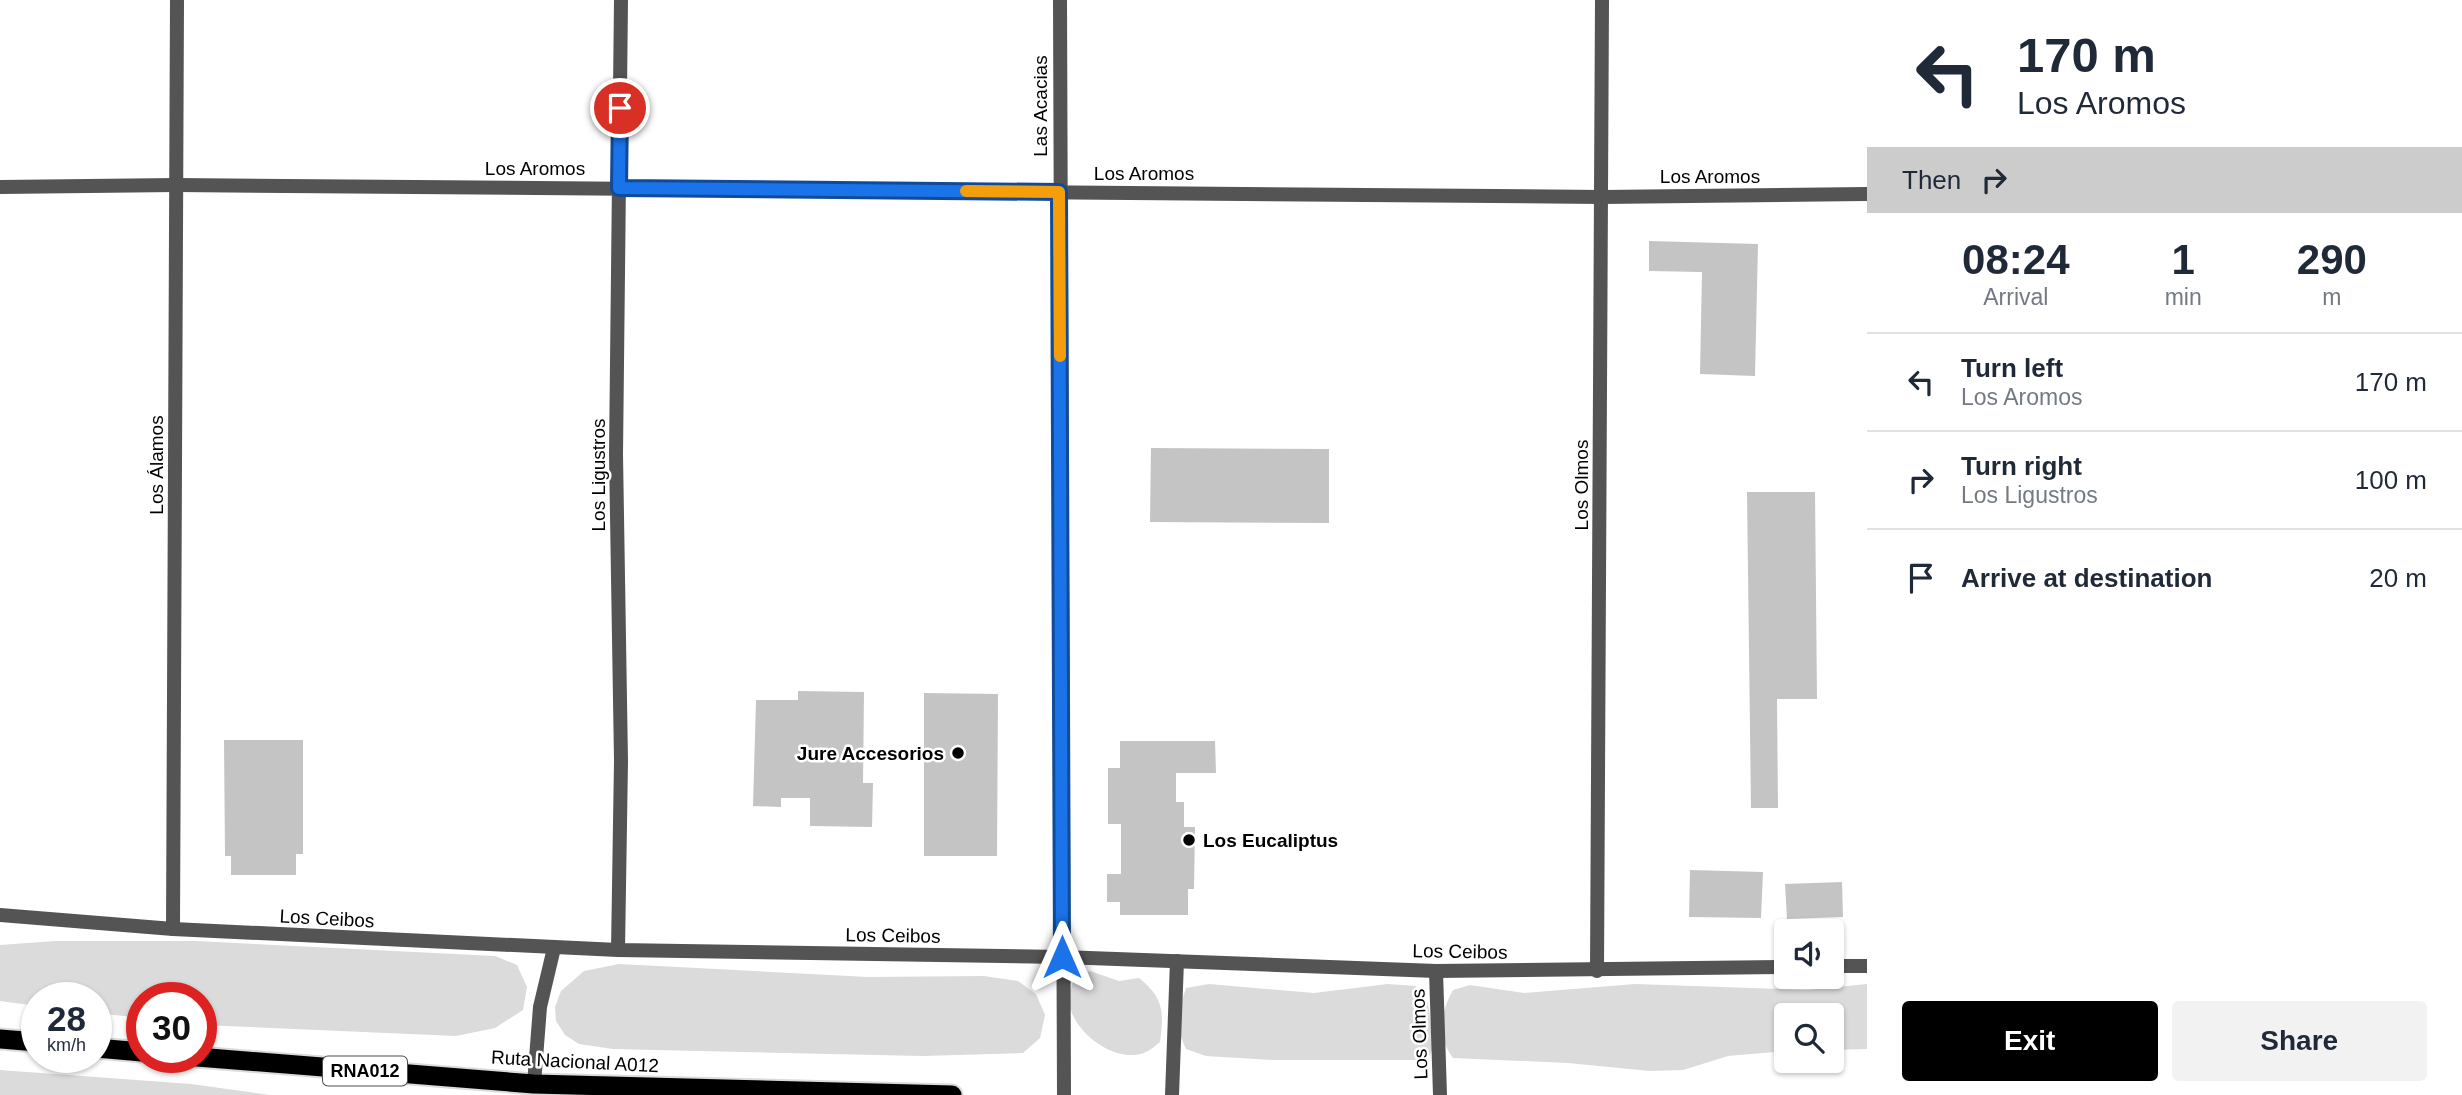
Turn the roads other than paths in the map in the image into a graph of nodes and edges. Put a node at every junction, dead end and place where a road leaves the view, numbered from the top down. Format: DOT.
graph roads {
  1 [pos="177,0"];
  2 [pos="621,0"];
  3 [pos="1059,0"];
  4 [pos="1602,0"];
  5 [pos="176,185"];
  6 [pos="0,187"];
  7 [pos="619,188"];
  8 [pos="1059,192"];
  9 [pos="1867,194"];
  10 [pos="1602,197"];
  11 [pos="0,915"];
  12 [pos="173,929"];
  13 [pos="554,948"];
  14 [pos="618,950"];
  15 [pos="1062,957"];
  16 [pos="1177,961"];
  17 [pos="1844,966"];
  18 [pos="1867,966"];
  19 [pos="1774,967"];
  20 [pos="1436,971"];
  21 [pos="1597,971"];
  22 [pos="0,1039"];
  23 [pos="21,1041"];
  24 [pos="217,1059"];
  25 [pos="534,1084"];
  26 [pos="952,1095"];
  27 [pos="1064,1095"];
  28 [pos="1171,1095"];
  29 [pos="1440,1095"];
  1 -- 5 [label="street, Los Álamos"];
  2 -- 7 [label="street, Los Ligustros"];
  3 -- 8 [label="street, Las Acacias"];
  4 -- 10 [label="street, Los Olmos"];
  5 -- 6 [label="street, Los Aromos"];
  5 -- 7 [label="street, Los Aromos"];
  5 -- 12 [label="street, Los Álamos"];
  7 -- 8 [label="street, Los Aromos"];
  7 -- 14 [label="street, Los Ligustros"];
  8 -- 10 [label="street, Los Aromos"];
  8 -- 15 [label="street, Las Acacias"];
  9 -- 10 [label="street, Los Aromos"];
  10 -- 21 [label="street, Los Olmos"];
  11 -- 12 [label="street, Los Ceibos"];
  12 -- 13 [label="street, Los Ceibos"];
  13 -- 14 [label="street, Los Ceibos"];
  13 -- 25 [label="street"];
  14 -- 15 [label="street, Los Ceibos"];
  15 -- 16 [label="street, Los Ceibos"];
  15 -- 27 [label="street, Las Acacias"];
  16 -- 20 [label="street, Los Ceibos"];
  16 -- 28 [label="street"];
  17 -- 18 [label="street"];
  19 -- 21 [label="street, Los Ceibos"];
  20 -- 21 [label="street, Los Ceibos"];
  20 -- 29 [label="street, Los Olmos"];
  22 -- 23 [label="highway"];
  24 -- 25 [label="highway, Ruta Nacional A012 / RNA012"];
  25 -- 26 [label="highway, Ruta Nacional A012 / RNA012"];
}
